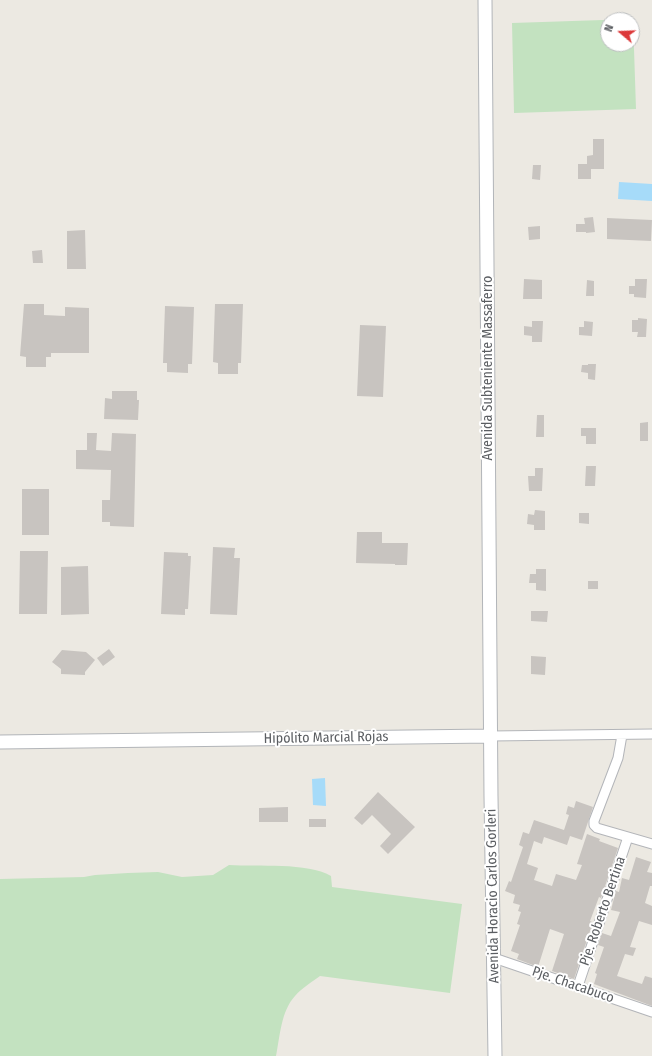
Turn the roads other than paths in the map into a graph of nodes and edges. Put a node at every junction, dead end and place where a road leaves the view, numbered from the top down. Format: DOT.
graph roads {
  1 [pos="485,0"];
  2 [pos="622,734"];
  3 [pos="652,734"];
  4 [pos="491,736"];
  5 [pos="0,742"];
  6 [pos="628,837"];
  7 [pos="652,844"];
  8 [pos="494,958"];
  9 [pos="578,986"];
  10 [pos="652,1012"];
  11 [pos="495,1056"];
  1 -- 4 [label="main road, Avenida Subteniente Massaferro"];
  2 -- 3 [label="street, Hipólito Marcial Rojas"];
  2 -- 4 [label="street, Hipólito Marcial Rojas"];
  2 -- 6 [label="street"];
  4 -- 5 [label="main road, Hipólito Marcial Rojas"];
  4 -- 8 [label="main road, Avenida Horacio Carlos Gorleri"];
  6 -- 7 [label="street"];
  6 -- 9 [label="street, Pje. Roberto Bertina"];
  8 -- 9 [label="street, Pje. Chacabuco"];
  8 -- 11 [label="main road, Avenida Horacio Carlos Gorleri"];
  9 -- 10 [label="street, Pje. Chacabuco"];
}
